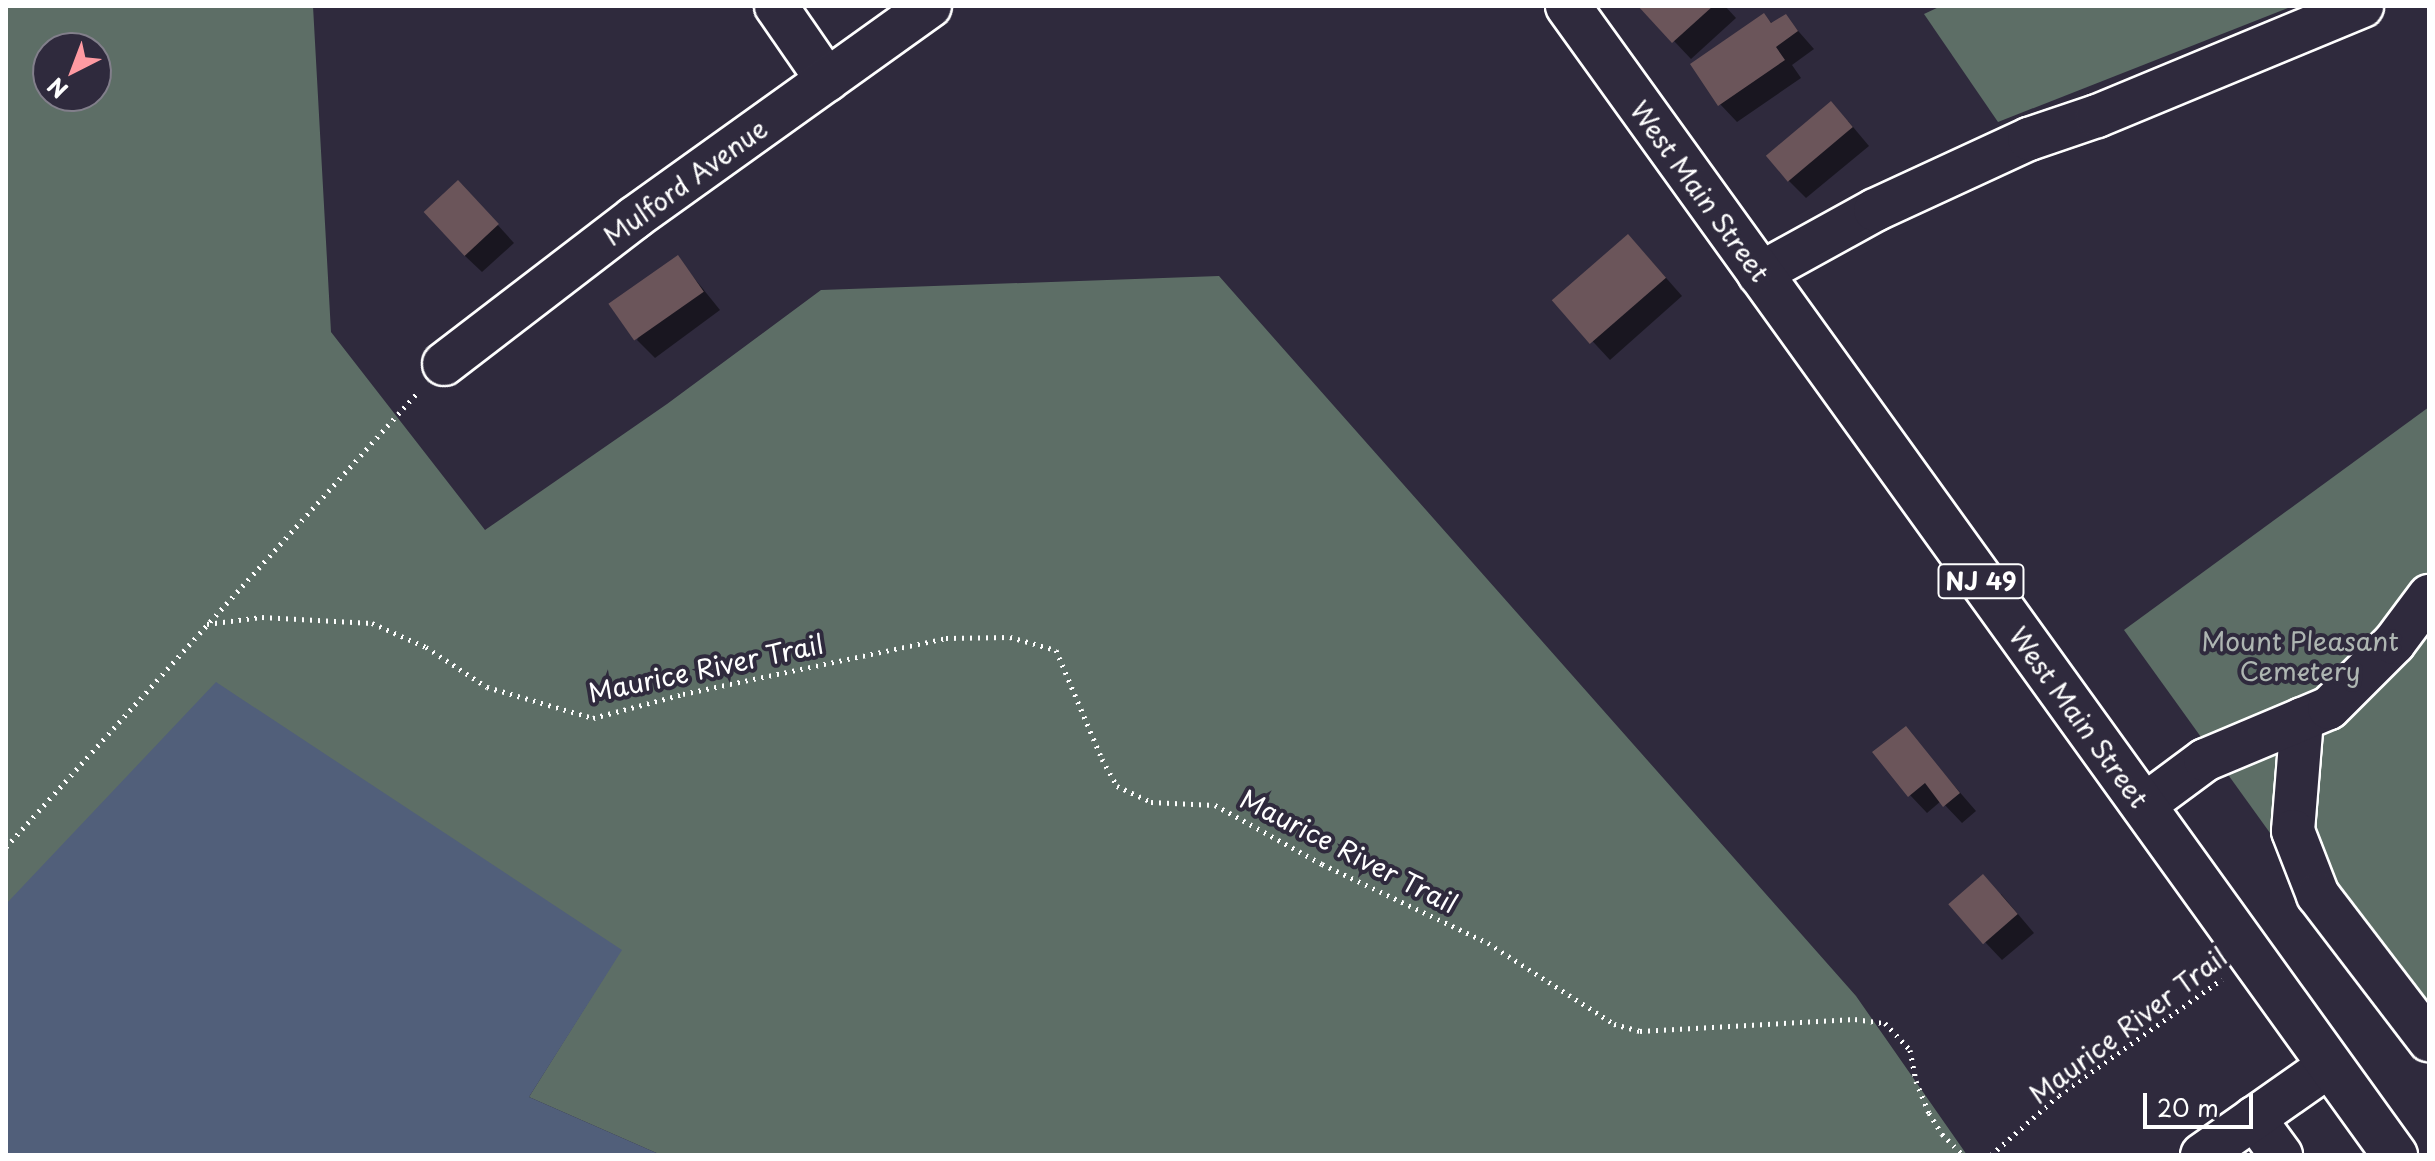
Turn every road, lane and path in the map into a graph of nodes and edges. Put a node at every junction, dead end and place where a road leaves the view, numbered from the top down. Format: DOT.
graph roads {
  1 [pos="776,6"];
  2 [pos="930,6"];
  3 [pos="1568,6"];
  4 [pos="2362,6"];
  5 [pos="827,80"];
  6 [pos="1759,274"];
  7 [pos="444,364"];
  8 [pos="2429,596"];
  9 [pos="207,624"];
  10 [pos="2302,719"];
  11 [pos="2143,806"];
  12 [pos="6,847"];
  13 [pos="2252,958"];
  14 [pos="2379,977"];
  15 [pos="2429,998"];
  16 [pos="2429,1040"];
  17 [pos="2330,1065"];
  18 [pos="2254,1118"];
  19 [pos="1963,1155"];
  20 [pos="1991,1155"];
  21 [pos="2202,1155"];
  22 [pos="2281,1155"];
  23 [pos="2395,1155"];
  1 -- 5 [label="street"];
  2 -- 5 [label="street, Mulford Avenue"];
  3 -- 6 [label="highway, West Main Street / NJ 49"];
  4 -- 6 [label="street"];
  5 -- 7 [label="street, Mulford Avenue"];
  6 -- 11 [label="highway, West Main Street / NJ 49"];
  7 -- 9 [label="path"];
  8 -- 10 [label="street"];
  9 -- 12 [label="path"];
  9 -- 19 [label="path, Maurice River Trail"];
  10 -- 11 [label="street"];
  10 -- 14 [label="street"];
  11 -- 13 [label="highway, West Main Street / NJ 49"];
  13 -- 17 [label="highway, West Main Street / NJ 49"];
  13 -- 20 [label="path, Maurice River Trail"];
  14 -- 15 [label="street"];
  14 -- 16 [label="street"];
  17 -- 18 [label="street"];
  17 -- 23 [label="highway, West Main Street / NJ 49"];
  18 -- 21 [label="street"];
  18 -- 22 [label="street"];
}
